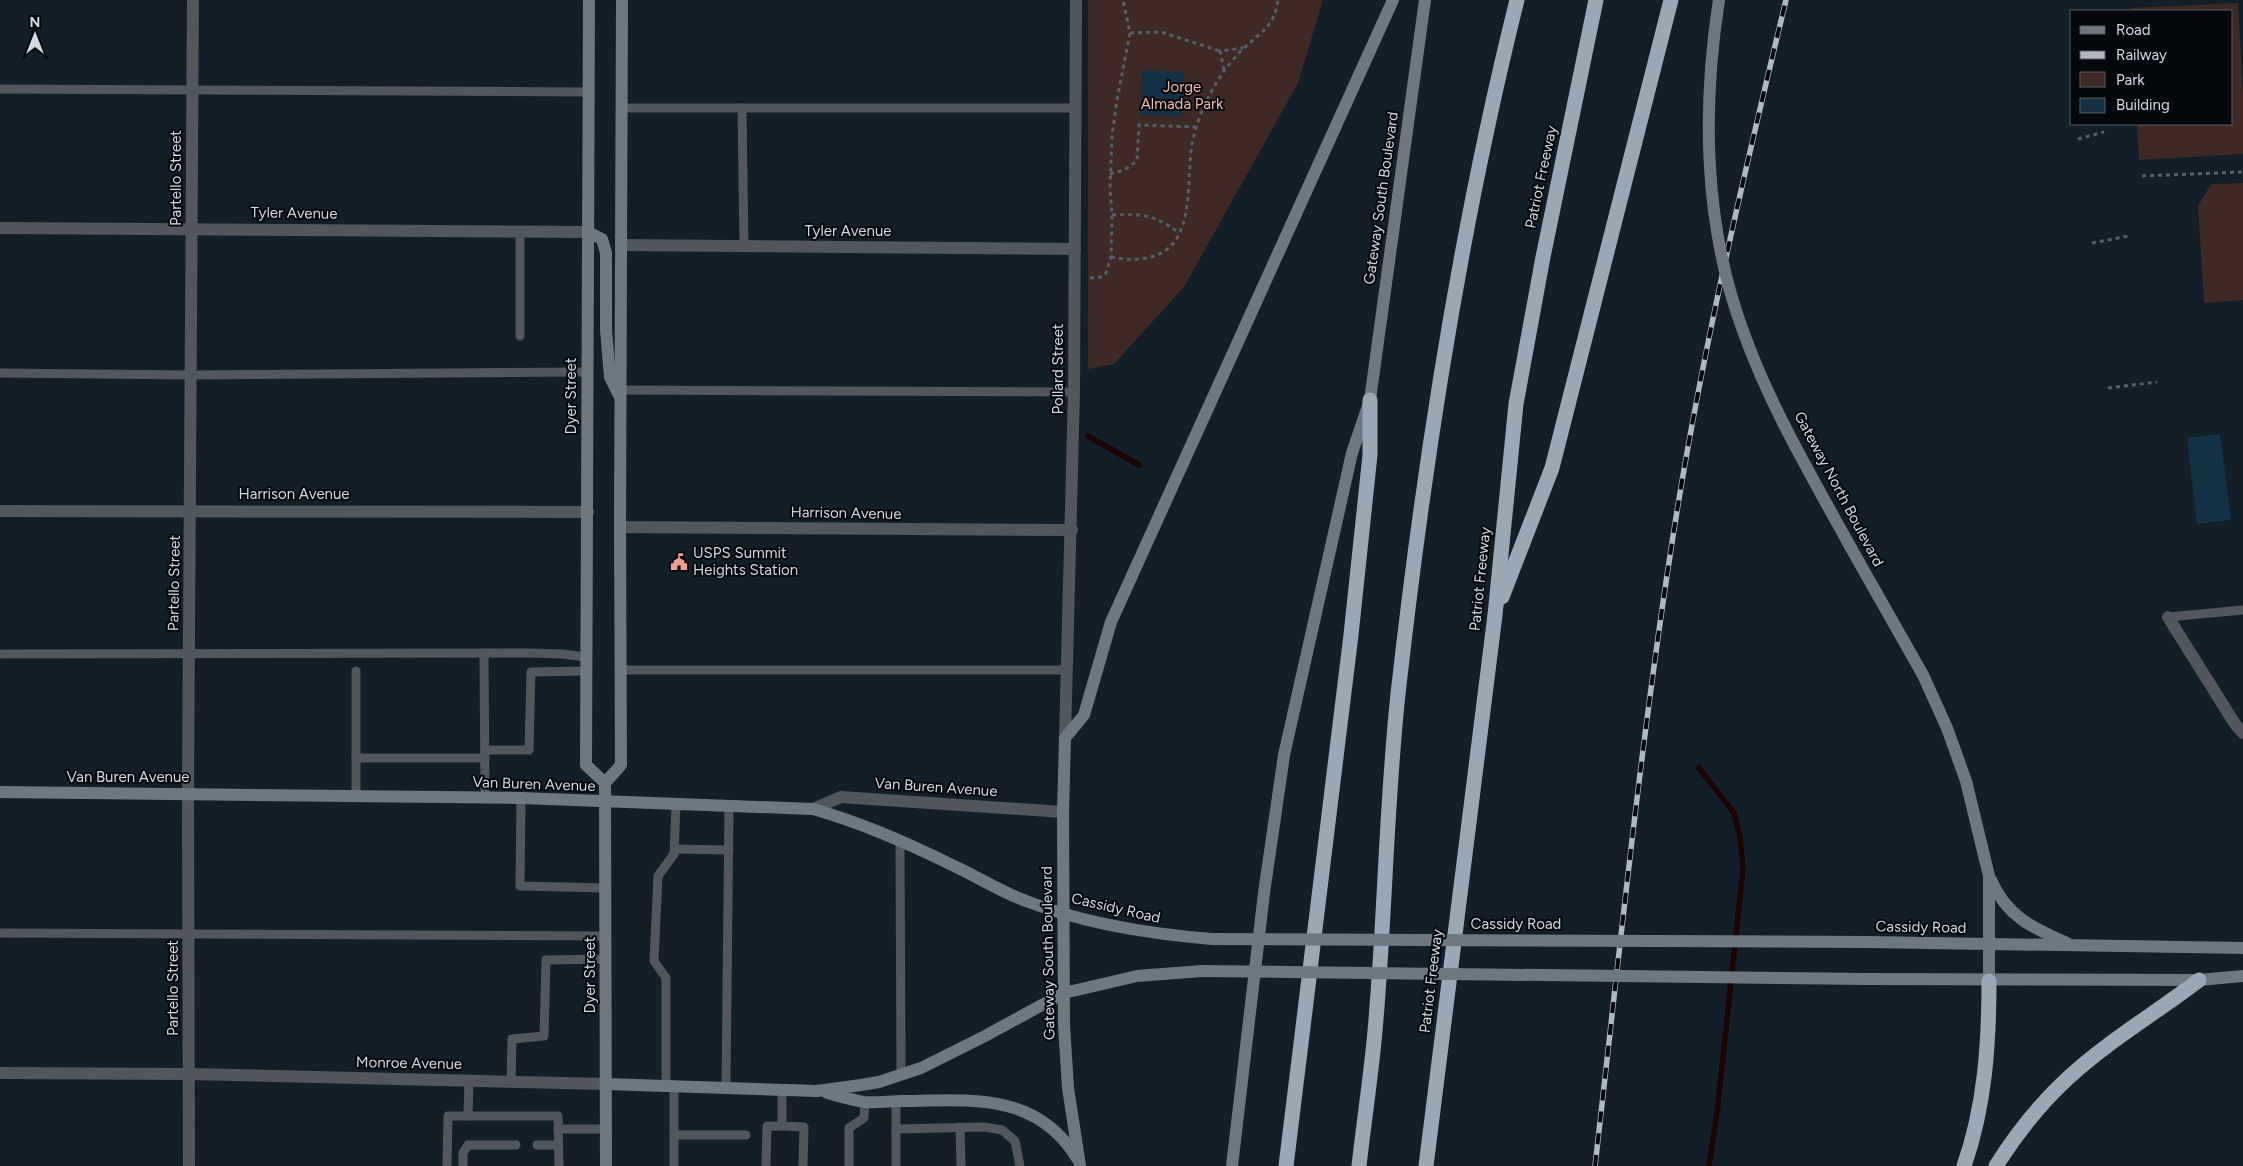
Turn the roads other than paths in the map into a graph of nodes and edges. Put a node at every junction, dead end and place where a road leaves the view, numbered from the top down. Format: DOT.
graph roads {
  1 [pos="193,0"];
  2 [pos="589,0"];
  3 [pos="622,0"];
  4 [pos="1076,0"];
  5 [pos="1393,0"];
  6 [pos="1425,0"];
  7 [pos="1517,0"];
  8 [pos="1596,0"];
  9 [pos="1671,0"];
  10 [pos="1719,0"];
  11 [pos="0,89"];
  12 [pos="192,90"];
  13 [pos="589,92"];
  14 [pos="622,108"];
  15 [pos="742,108"];
  16 [pos="1076,108"];
  17 [pos="0,228"];
  18 [pos="192,228"];
  19 [pos="520,232"];
  20 [pos="588,232"];
  21 [pos="621,246"];
  22 [pos="744,246"];
  23 [pos="1075,249"];
  24 [pos="520,336"];
  25 [pos="0,372"];
  26 [pos="587,372"];
  27 [pos="191,375"];
  28 [pos="1074,392"];
  29 [pos="620,393"];
  30 [pos="1370,400"];
  31 [pos="191,510"];
  32 [pos="0,511"];
  33 [pos="588,512"];
  34 [pos="620,527"];
  35 [pos="1072,530"];
  36 [pos="2243,610"];
  37 [pos="1494,615"];
  38 [pos="2168,617"];
  39 [pos="189,653"];
  40 [pos="484,653"];
  41 [pos="530,653"];
  42 [pos="0,654"];
  43 [pos="586,657"];
  44 [pos="621,670"];
  45 [pos="1067,670"];
  46 [pos="356,671"];
  47 [pos="586,671"];
  48 [pos="531,672"];
  49 [pos="2243,733"];
  50 [pos="1065,738"];
  51 [pos="485,754"];
  52 [pos="356,758"];
  53 [pos="605,783"];
  54 [pos="0,792"];
  55 [pos="188,793"];
  56 [pos="356,796"];
  57 [pos="485,798"];
  58 [pos="521,798"];
  59 [pos="606,803"];
  60 [pos="676,805"];
  61 [pos="729,805"];
  62 [pos="813,809"];
  63 [pos="1063,812"];
  64 [pos="900,840"];
  65 [pos="675,849"];
  66 [pos="729,850"];
  67 [pos="1989,876"];
  68 [pos="606,888"];
  69 [pos="1063,912"];
  70 [pos="0,932"];
  71 [pos="189,932"];
  72 [pos="606,936"];
  73 [pos="1989,944"];
  74 [pos="2074,946"];
  75 [pos="2243,948"];
  76 [pos="606,959"];
  77 [pos="2243,976"];
  78 [pos="1989,980"];
  79 [pos="2199,980"];
  80 [pos="1064,993"];
  81 [pos="0,1073"];
  82 [pos="189,1074"];
  83 [pos="901,1074"];
  84 [pos="469,1081"];
  85 [pos="512,1082"];
  86 [pos="606,1084"];
  87 [pos="670,1086"];
  88 [pos="726,1088"];
  89 [pos="782,1090"];
  90 [pos="817,1091"];
  91 [pos="896,1101"];
  92 [pos="865,1102"];
  93 [pos="468,1116"];
  94 [pos="782,1126"];
  95 [pos="960,1127"];
  96 [pos="558,1128"];
  97 [pos="606,1129"];
  98 [pos="896,1129"];
  99 [pos="674,1135"];
  100 [pos="746,1135"];
  101 [pos="516,1145"];
  102 [pos="537,1145"];
  103 [pos="558,1145"];
  104 [pos="1080,1164"];
  105 [pos="189,1166"];
  106 [pos="447,1166"];
  107 [pos="462,1166"];
  108 [pos="559,1166"];
  109 [pos="606,1166"];
  110 [pos="674,1166"];
  111 [pos="766,1166"];
  112 [pos="803,1166"];
  113 [pos="849,1166"];
  114 [pos="896,1166"];
  115 [pos="961,1166"];
  116 [pos="1020,1166"];
  117 [pos="1232,1166"];
  118 [pos="1286,1166"];
  119 [pos="1359,1166"];
  120 [pos="1426,1166"];
  121 [pos="1964,1166"];
  122 [pos="1996,1166"];
  1 -- 12 [label="street, Partello Street"];
  2 -- 13 [label="main road, Dyer Street"];
  3 -- 14 [label="main road"];
  4 -- 16 [label="street, Pollard Street"];
  5 -- 50 [label="main road"];
  6 -- 30 [label="main road, Gateway South Boulevard"];
  7 -- 119 [label="highway"];
  8 -- 37 [label="highway, Patriot Freeway"];
  9 -- 37 [label="highway"];
  10 -- 67 [label="main road, Gateway North Boulevard, bridge"];
  11 -- 12 [label="lane"];
  12 -- 13 [label="lane"];
  12 -- 18 [label="street, Partello Street"];
  13 -- 20 [label="main road, Dyer Street"];
  14 -- 15 [label="lane"];
  14 -- 21 [label="main road"];
  15 -- 16 [label="lane"];
  15 -- 22 [label="lane"];
  16 -- 23 [label="street, Pollard Street"];
  17 -- 18 [label="street, Tyler Avenue"];
  18 -- 19 [label="street, Tyler Avenue"];
  18 -- 27 [label="street, Partello Street"];
  19 -- 20 [label="street, Tyler Avenue"];
  19 -- 24 [label="lane"];
  20 -- 26 [label="main road, Dyer Street"];
  20 -- 29 [label="main road"];
  21 -- 22 [label="street, Tyler Avenue"];
  21 -- 29 [label="main road"];
  22 -- 23 [label="street, Tyler Avenue"];
  23 -- 28 [label="street, Pollard Street"];
  25 -- 27 [label="lane"];
  26 -- 27 [label="lane"];
  26 -- 33 [label="main road, Dyer Street"];
  27 -- 31 [label="street, Partello Street"];
  28 -- 29 [label="lane"];
  28 -- 35 [label="street, Pollard Street"];
  29 -- 34 [label="main road"];
  30 -- 117 [label="main road, Gateway South Boulevard"];
  30 -- 118 [label="highway"];
  31 -- 32 [label="street, Harrison Avenue"];
  31 -- 33 [label="street, Harrison Avenue"];
  31 -- 39 [label="street, Partello Street"];
  33 -- 43 [label="main road, Dyer Street"];
  34 -- 35 [label="street, Harrison Avenue"];
  34 -- 44 [label="main road"];
  35 -- 45 [label="street, Pollard Street"];
  36 -- 38 [label="lane"];
  37 -- 120 [label="highway, Patriot Freeway"];
  38 -- 49 [label="street"];
  39 -- 40 [label="lane"];
  39 -- 42 [label="lane"];
  39 -- 55 [label="street, Partello Street"];
  40 -- 41 [label="lane"];
  40 -- 51 [label="lane"];
  41 -- 43 [label="lane"];
  41 -- 48 [label="lane"];
  43 -- 47 [label="main road, Dyer Street"];
  44 -- 45 [label="lane"];
  44 -- 53 [label="main road"];
  45 -- 50 [label="street, Pollard Street"];
  46 -- 52 [label="lane"];
  47 -- 48 [label="lane"];
  47 -- 53 [label="main road, Dyer Street"];
  48 -- 51 [label="lane"];
  50 -- 63 [label="main road, Gateway South Boulevard"];
  51 -- 52 [label="lane"];
  51 -- 57 [label="lane"];
  52 -- 56 [label="lane"];
  53 -- 59 [label="main road, Dyer Street"];
  54 -- 55 [label="main road, Van Buren Avenue"];
  55 -- 56 [label="main road, Van Buren Avenue"];
  55 -- 71 [label="street, Partello Street"];
  56 -- 57 [label="main road, Van Buren Avenue"];
  57 -- 58 [label="main road, Van Buren Avenue"];
  58 -- 59 [label="main road, Van Buren Avenue"];
  58 -- 68 [label="lane"];
  59 -- 60 [label="main road, Van Buren Avenue"];
  59 -- 68 [label="main road, Dyer Street"];
  60 -- 61 [label="main road, Van Buren Avenue"];
  60 -- 65 [label="lane"];
  61 -- 62 [label="main road, Van Buren Avenue"];
  61 -- 66 [label="lane"];
  62 -- 63 [label="street, Van Buren Avenue"];
  62 -- 64 [label="main road, Cassidy Road"];
  63 -- 69 [label="main road, Gateway South Boulevard"];
  64 -- 69 [label="main road, Cassidy Road"];
  64 -- 83 [label="lane"];
  65 -- 66 [label="lane"];
  65 -- 87 [label="lane"];
  66 -- 88 [label="lane"];
  67 -- 73 [label="main road, Gateway North Boulevard"];
  67 -- 74 [label="main road"];
  68 -- 72 [label="main road, Dyer Street"];
  69 -- 73 [label="main road, Cassidy Road, bridge"];
  69 -- 80 [label="main road, Gateway South Boulevard"];
  70 -- 71 [label="lane"];
  71 -- 72 [label="lane"];
  71 -- 82 [label="street, Partello Street"];
  72 -- 76 [label="main road, Dyer Street"];
  73 -- 74 [label="main road, Cassidy Road"];
  73 -- 78 [label="main road, Gateway North Boulevard"];
  74 -- 75 [label="main road, Cassidy Road"];
  76 -- 85 [label="lane"];
  76 -- 86 [label="main road, Dyer Street"];
  77 -- 79 [label="main road"];
  78 -- 79 [label="main road"];
  78 -- 80 [label="main road, bridge"];
  78 -- 121 [label="highway"];
  79 -- 122 [label="highway"];
  80 -- 83 [label="main road"];
  80 -- 104 [label="main road, Gateway South Boulevard"];
  81 -- 82 [label="street, Monroe Avenue"];
  82 -- 84 [label="street, Monroe Avenue"];
  82 -- 105 [label="street, Partello Street"];
  83 -- 90 [label="main road"];
  84 -- 85 [label="street, Monroe Avenue"];
  84 -- 93 [label="lane"];
  85 -- 86 [label="street, Monroe Avenue"];
  86 -- 87 [label="main road, Monroe Avenue"];
  86 -- 97 [label="main road, Dyer Street"];
  87 -- 88 [label="main road, Monroe Avenue"];
  87 -- 99 [label="lane"];
  88 -- 89 [label="main road, Monroe Avenue"];
  89 -- 90 [label="main road, Monroe Avenue"];
  89 -- 94 [label="lane"];
  90 -- 92 [label="main road"];
  91 -- 92 [label="main road"];
  91 -- 98 [label="lane"];
  91 -- 104 [label="main road"];
  92 -- 113 [label="lane"];
  93 -- 96 [label="lane"];
  93 -- 106 [label="lane"];
  94 -- 111 [label="lane"];
  94 -- 112 [label="lane"];
  95 -- 98 [label="lane"];
  95 -- 115 [label="lane"];
  95 -- 116 [label="lane"];
  96 -- 97 [label="lane"];
  96 -- 103 [label="lane"];
  97 -- 109 [label="main road, Dyer Street"];
  98 -- 114 [label="lane"];
  99 -- 100 [label="lane"];
  99 -- 110 [label="lane"];
  101 -- 107 [label="lane"];
  102 -- 103 [label="lane"];
  103 -- 108 [label="lane"];
}
